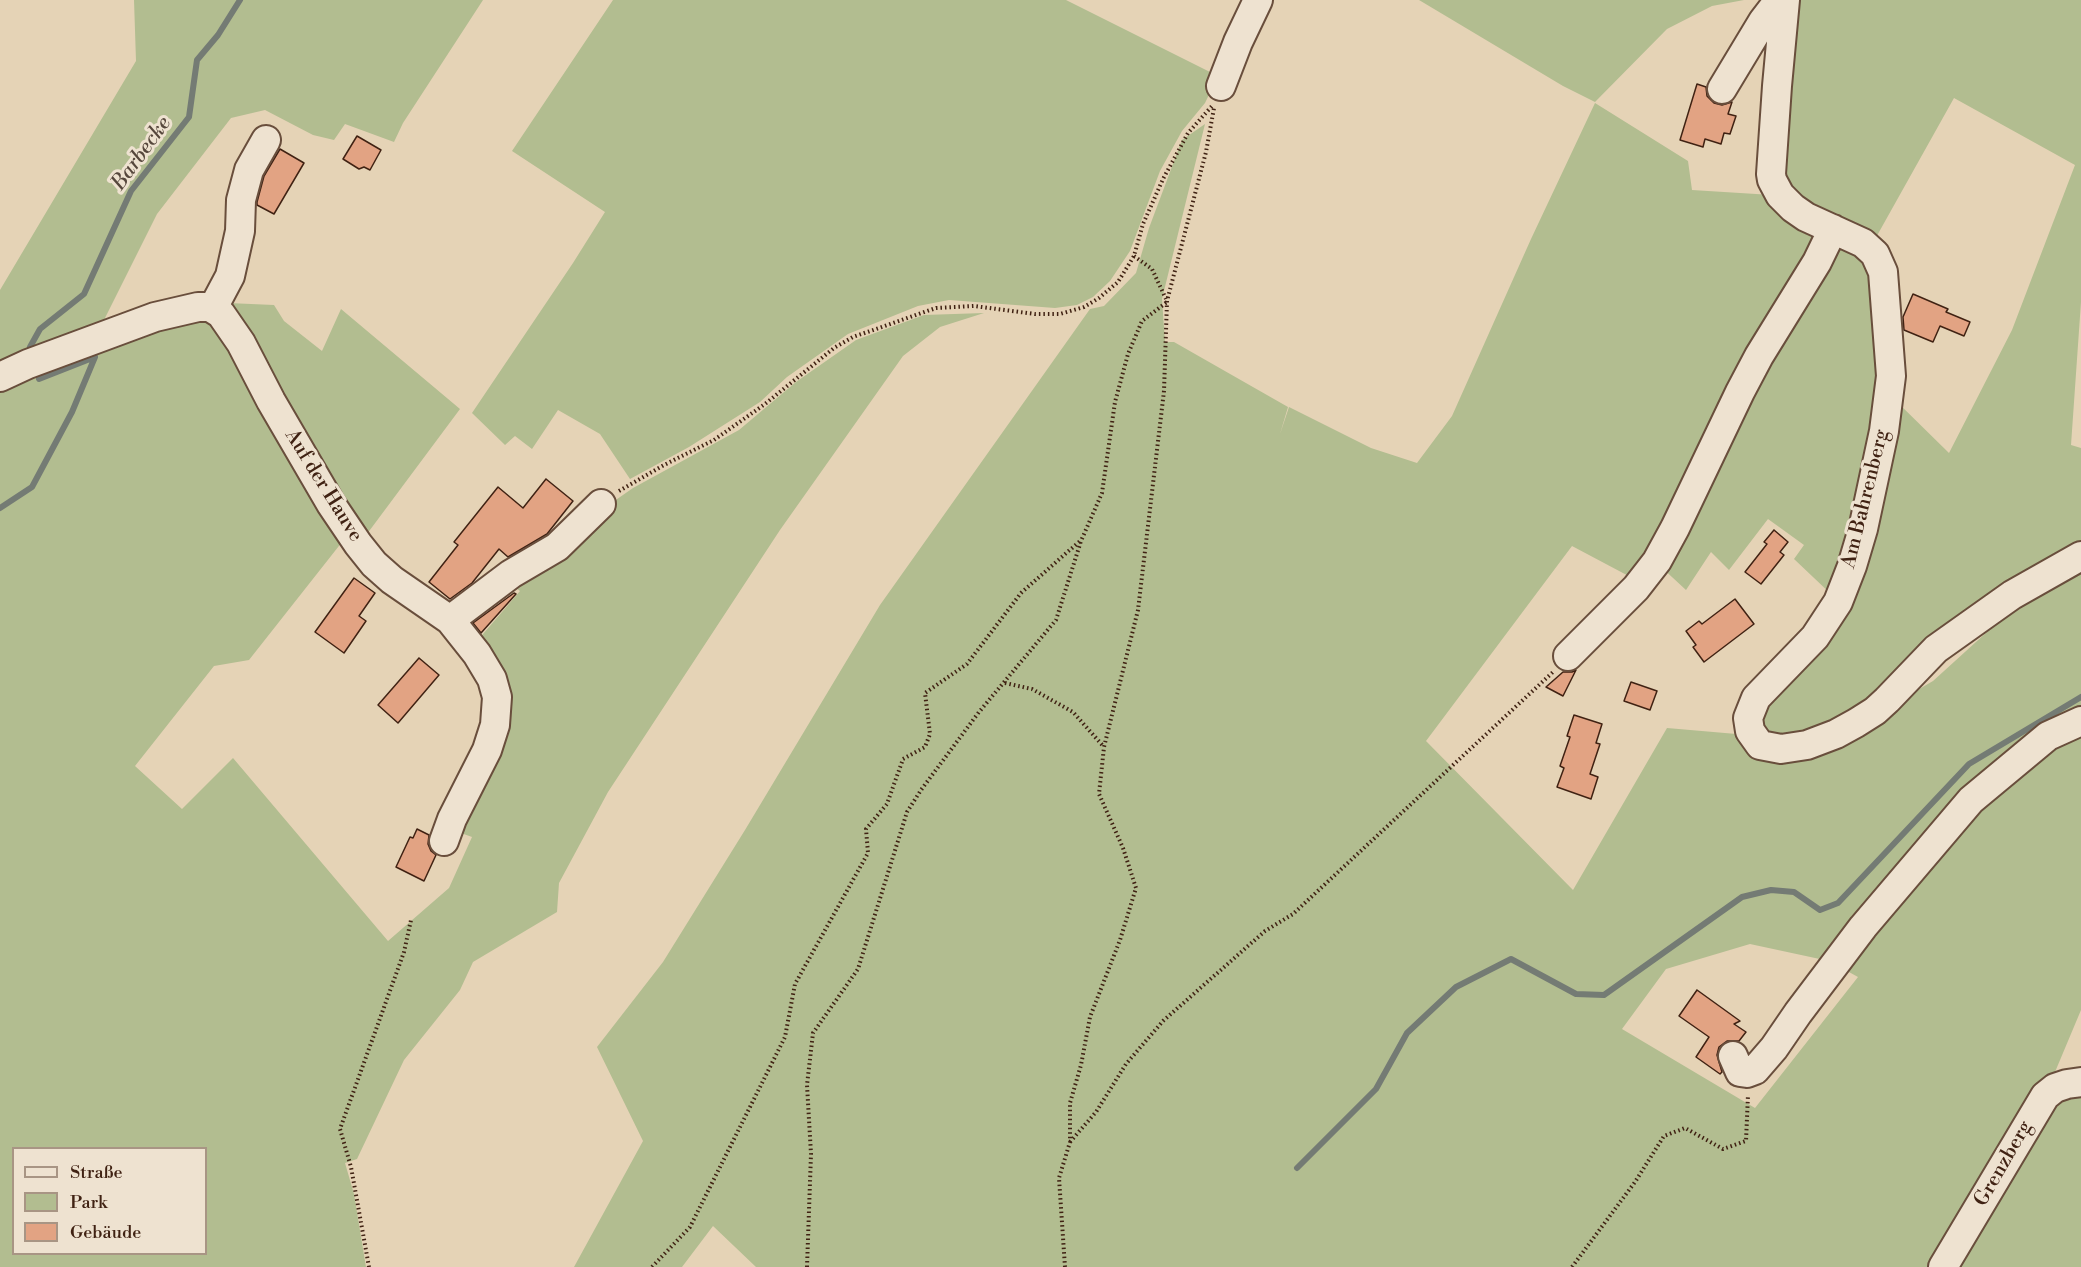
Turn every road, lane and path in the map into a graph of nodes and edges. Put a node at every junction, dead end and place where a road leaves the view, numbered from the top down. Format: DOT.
graph roads {
  1 [pos="1258,0"];
  2 [pos="1784,0"];
  3 [pos="1221,86"];
  4 [pos="1722,89"];
  5 [pos="266,140"];
  6 [pos="1833,229"];
  7 [pos="1134,256"];
  8 [pos="1167,301"];
  9 [pos="213,308"];
  10 [pos="0,377"];
  11 [pos="601,504"];
  12 [pos="1081,541"];
  13 [pos="2081,556"];
  14 [pos="450,620"];
  15 [pos="1568,656"];
  16 [pos="1005,683"];
  17 [pos="2081,721"];
  18 [pos="1104,747"];
  19 [pos="444,841"];
  20 [pos="411,920"];
  21 [pos="1740,1065"];
  22 [pos="2081,1082"];
  23 [pos="1070,1142"];
  24 [pos="369,1267"];
  25 [pos="652,1267"];
  26 [pos="807,1267"];
  27 [pos="1065,1267"];
  28 [pos="1572,1267"];
  29 [pos="1943,1267"];
  1 -- 3 [label="street"];
  2 -- 4 [label="street"];
  2 -- 6 [label="street, Am Bahrenberg"];
  5 -- 9 [label="street"];
  6 -- 13 [label="street, Am Bahrenberg"];
  6 -- 15 [label="street"];
  7 -- 8 [label="path"];
  7 -- 8 [label="path"];
  7 -- 11 [label="path"];
  8 -- 12 [label="path"];
  8 -- 18 [label="path"];
  9 -- 10 [label="street"];
  9 -- 14 [label="street, Auf der Hauve"];
  11 -- 14 [label="street"];
  12 -- 16 [label="path"];
  12 -- 25 [label="path"];
  14 -- 19 [label="street, Auf der Hauve"];
  15 -- 23 [label="path"];
  16 -- 18 [label="path"];
  16 -- 26 [label="path"];
  17 -- 21 [label="street"];
  18 -- 23 [label="path"];
  20 -- 24 [label="path"];
  21 -- 28 [label="path"];
  22 -- 29 [label="street, Grenzberg"];
  23 -- 27 [label="path"];
}
